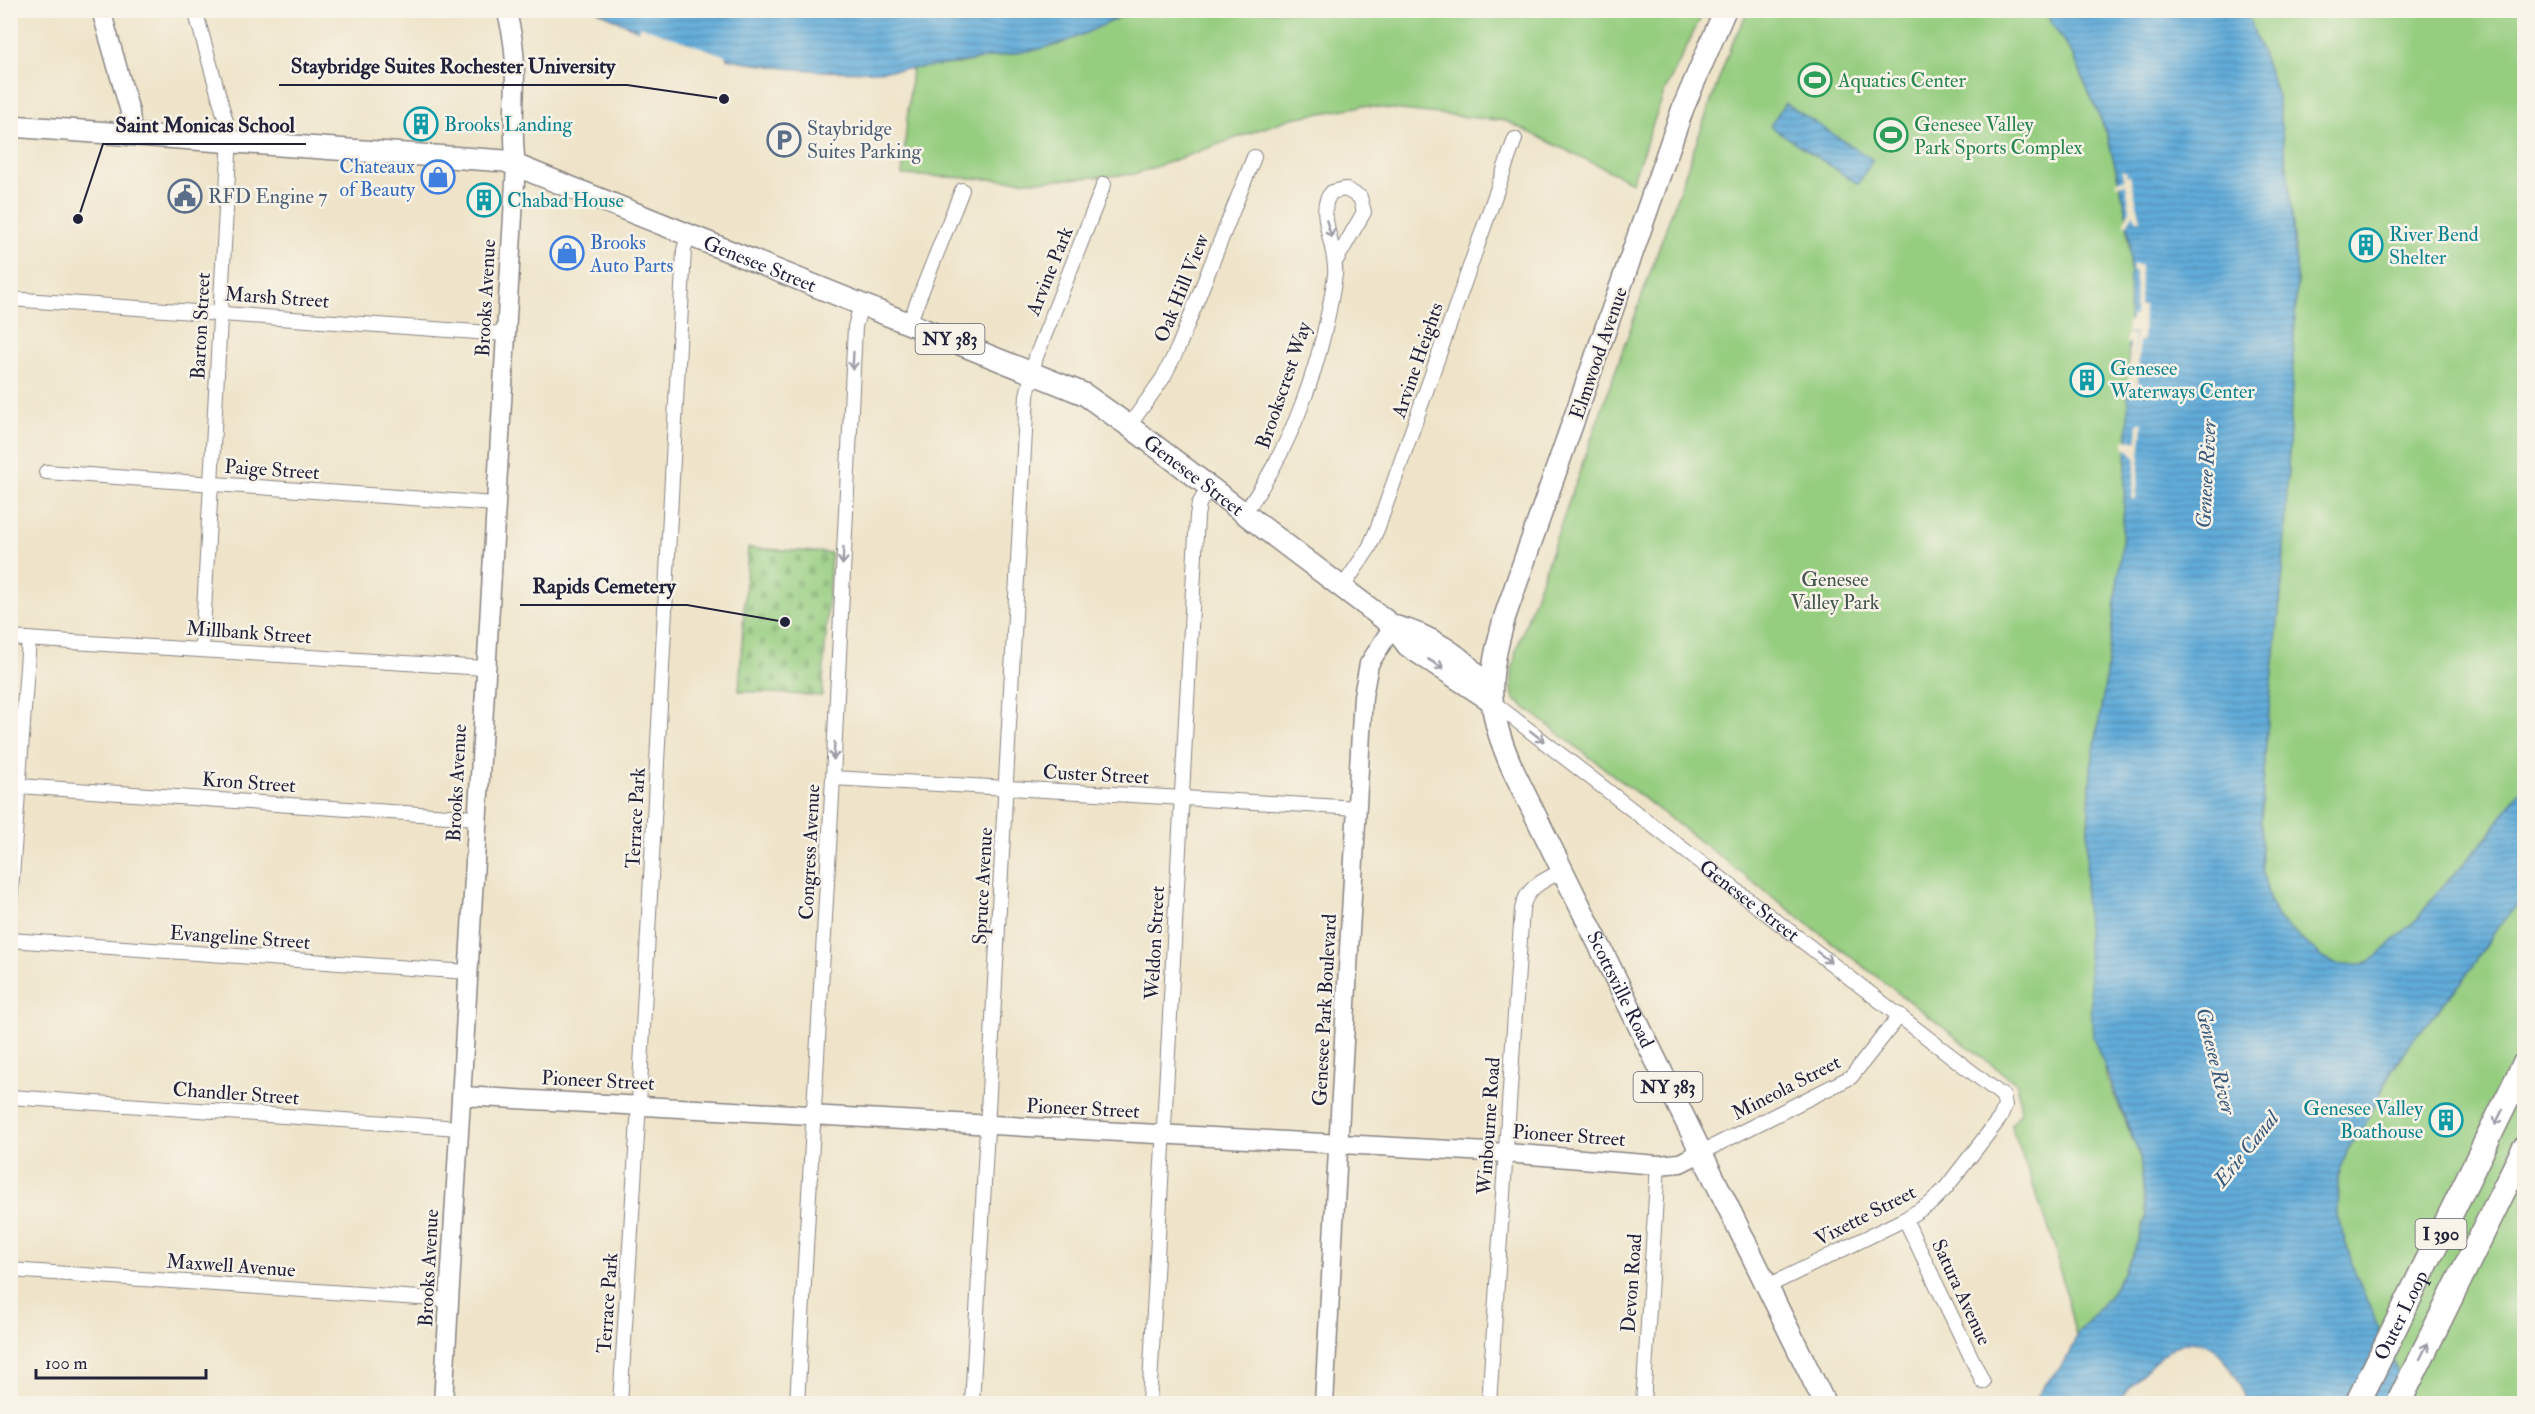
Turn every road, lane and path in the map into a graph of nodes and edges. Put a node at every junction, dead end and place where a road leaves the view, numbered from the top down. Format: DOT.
graph roads {
  1 [pos="101,10"];
  2 [pos="195,10"];
  3 [pos="506,10"];
  4 [pos="517,10"];
  5 [pos="1725,10"];
  6 [pos="10,126"];
  7 [pos="132,135"];
  8 [pos="1515,139"];
  9 [pos="230,141"];
  10 [pos="1254,157"];
  11 [pos="516,165"];
  12 [pos="1104,184"];
  13 [pos="962,190"];
  14 [pos="688,235"];
  15 [pos="1337,259"];
  16 [pos="10,299"];
  17 [pos="861,304"];
  18 [pos="220,312"];
  19 [pos="909,323"];
  20 [pos="505,334"];
  21 [pos="1031,371"];
  22 [pos="1129,426"];
  23 [pos="46,472"];
  24 [pos="211,484"];
  25 [pos="1209,487"];
  26 [pos="495,504"];
  27 [pos="1244,513"];
  28 [pos="1342,588"];
  29 [pos="1393,626"];
  30 [pos="10,638"];
  31 [pos="29,639"];
  32 [pos="202,648"];
  33 [pos="485,668"];
  34 [pos="1490,700"];
  35 [pos="832,778"];
  36 [pos="19,786"];
  37 [pos="1007,789"];
  38 [pos="1182,798"];
  39 [pos="1358,808"];
  40 [pos="477,818"];
  41 [pos="1562,871"];
  42 [pos="10,905"];
  43 [pos="10,940"];
  44 [pos="468,972"];
  45 [pos="1900,1015"];
  46 [pos="2524,1065"];
  47 [pos="461,1096"];
  48 [pos="10,1097"];
  49 [pos="2005,1103"];
  50 [pos="639,1104"];
  51 [pos="812,1115"];
  52 [pos="988,1125"];
  53 [pos="459,1128"];
  54 [pos="1163,1134"];
  55 [pos="1339,1144"];
  56 [pos="2524,1149"];
  57 [pos="1506,1153"];
  58 [pos="1700,1153"];
  59 [pos="1658,1165"];
  60 [pos="1905,1219"];
  61 [pos="10,1270"];
  62 [pos="1768,1286"];
  63 [pos="449,1300"];
  64 [pos="1983,1382"];
  65 [pos="443,1404"];
  66 [pos="620,1404"];
  67 [pos="797,1404"];
  68 [pos="972,1404"];
  69 [pos="1149,1404"];
  70 [pos="1324,1404"];
  71 [pos="1489,1404"];
  72 [pos="1642,1404"];
  73 [pos="1825,1404"];
  74 [pos="2357,1404"];
  75 [pos="2398,1404"];
  1 -- 7 [label="street"];
  2 -- 9 [label="street, Barton Street"];
  3 -- 11 [label="street"];
  4 -- 11 [label="street"];
  5 -- 34 [label="main road, Elmwood Avenue"];
  6 -- 7 [label="main road, Genesee Street"];
  7 -- 9 [label="main road, Genesee Street"];
  8 -- 28 [label="street, Arvine Heights"];
  9 -- 11 [label="main road, Genesee Street"];
  9 -- 18 [label="street, Barton Street"];
  10 -- 22 [label="street, Oak Hill View"];
  11 -- 14 [label="main road, Genesee Street / NY 383"];
  11 -- 20 [label="street, Brooks Avenue"];
  12 -- 21 [label="street, Arvine Park"];
  13 -- 19 [label="street"];
  14 -- 17 [label="main road, Genesee Street / NY 383"];
  14 -- 50 [label="street, Terrace Park"];
  15 -- 15 [label="street, Brookscrest Way, one-way"];
  15 -- 27 [label="street, Brookscrest Way"];
  16 -- 18 [label="street, Marsh Street"];
  17 -- 19 [label="main road, Genesee Street / NY 383"];
  17 -- 35 [label="street, Congress Avenue, one-way"];
  18 -- 20 [label="street, Marsh Street"];
  18 -- 24 [label="street, Barton Street"];
  19 -- 21 [label="main road, Genesee Street / NY 383"];
  20 -- 26 [label="street, Brooks Avenue"];
  21 -- 22 [label="main road, Genesee Street / NY 383"];
  21 -- 37 [label="street, Spruce Avenue"];
  22 -- 25 [label="main road, Genesee Street / NY 383"];
  23 -- 24 [label="street, Paige Street"];
  24 -- 26 [label="street, Paige Street"];
  24 -- 32 [label="street, Barton Street"];
  25 -- 27 [label="main road, Genesee Street / NY 383"];
  25 -- 38 [label="street, Weldon Street"];
  26 -- 33 [label="street, Brooks Avenue"];
  27 -- 28 [label="main road, Genesee Street / NY 383"];
  28 -- 29 [label="main road, Genesee Street / NY 383"];
  29 -- 34 [label="main road, Genesee Street / NY 383"];
  29 -- 39 [label="street, Genesee Park Boulevard"];
  30 -- 31 [label="street, Millbank Street"];
  31 -- 32 [label="street, Millbank Street"];
  31 -- 36 [label="street"];
  32 -- 33 [label="street, Millbank Street"];
  33 -- 40 [label="street, Brooks Avenue"];
  34 -- 41 [label="main road, Scottsville Road / NY 383"];
  34 -- 45 [label="street, Genesee Street, one-way"];
  35 -- 37 [label="street, Custer Street"];
  35 -- 51 [label="street, Congress Avenue"];
  36 -- 40 [label="street, Kron Street"];
  36 -- 42 [label="street"];
  37 -- 38 [label="street, Custer Street"];
  37 -- 52 [label="street, Spruce Avenue"];
  38 -- 39 [label="street, Custer Street"];
  38 -- 54 [label="street, Weldon Street"];
  39 -- 55 [label="street, Genesee Park Boulevard"];
  40 -- 44 [label="street, Brooks Avenue"];
  41 -- 57 [label="street, Winbourne Road"];
  41 -- 58 [label="main road, Scottsville Road / NY 383"];
  43 -- 44 [label="street, Evangeline Street"];
  44 -- 47 [label="street, Brooks Avenue"];
  45 -- 49 [label="street, Genesee Street"];
  45 -- 58 [label="street, Mineola Street"];
  46 -- 74 [label="highway, Outer Loop / I 390, one-way"];
  47 -- 50 [label="street, Pioneer Street"];
  47 -- 53 [label="street, Brooks Avenue"];
  48 -- 53 [label="street, Chandler Street"];
  49 -- 60 [label="street, Vixette Street"];
  50 -- 51 [label="street, Pioneer Street"];
  50 -- 66 [label="street, Terrace Park"];
  51 -- 52 [label="street, Pioneer Street"];
  51 -- 67 [label="street, Congress Avenue"];
  52 -- 54 [label="street, Pioneer Street"];
  52 -- 68 [label="street, Spruce Avenue"];
  53 -- 63 [label="street, Brooks Avenue"];
  54 -- 55 [label="street, Pioneer Street"];
  54 -- 69 [label="street, Weldon Street"];
  55 -- 57 [label="street, Pioneer Street"];
  55 -- 70 [label="street, Genesee Park Boulevard"];
  75 -- 56 [label="highway, Outer Loop / I 390, one-way"];
  57 -- 59 [label="street, Pioneer Street"];
  57 -- 71 [label="street, Winbourne Road"];
  58 -- 59 [label="street, Pioneer Street"];
  58 -- 62 [label="main road, Scottsville Road / NY 383"];
  59 -- 72 [label="street, Devon Road"];
  60 -- 62 [label="street, Vixette Street"];
  60 -- 64 [label="street, Satura Avenue"];
  61 -- 63 [label="street, Maxwell Avenue"];
  62 -- 73 [label="main road, Scottsville Road / NY 383"];
  63 -- 65 [label="street, Brooks Avenue"];
}
